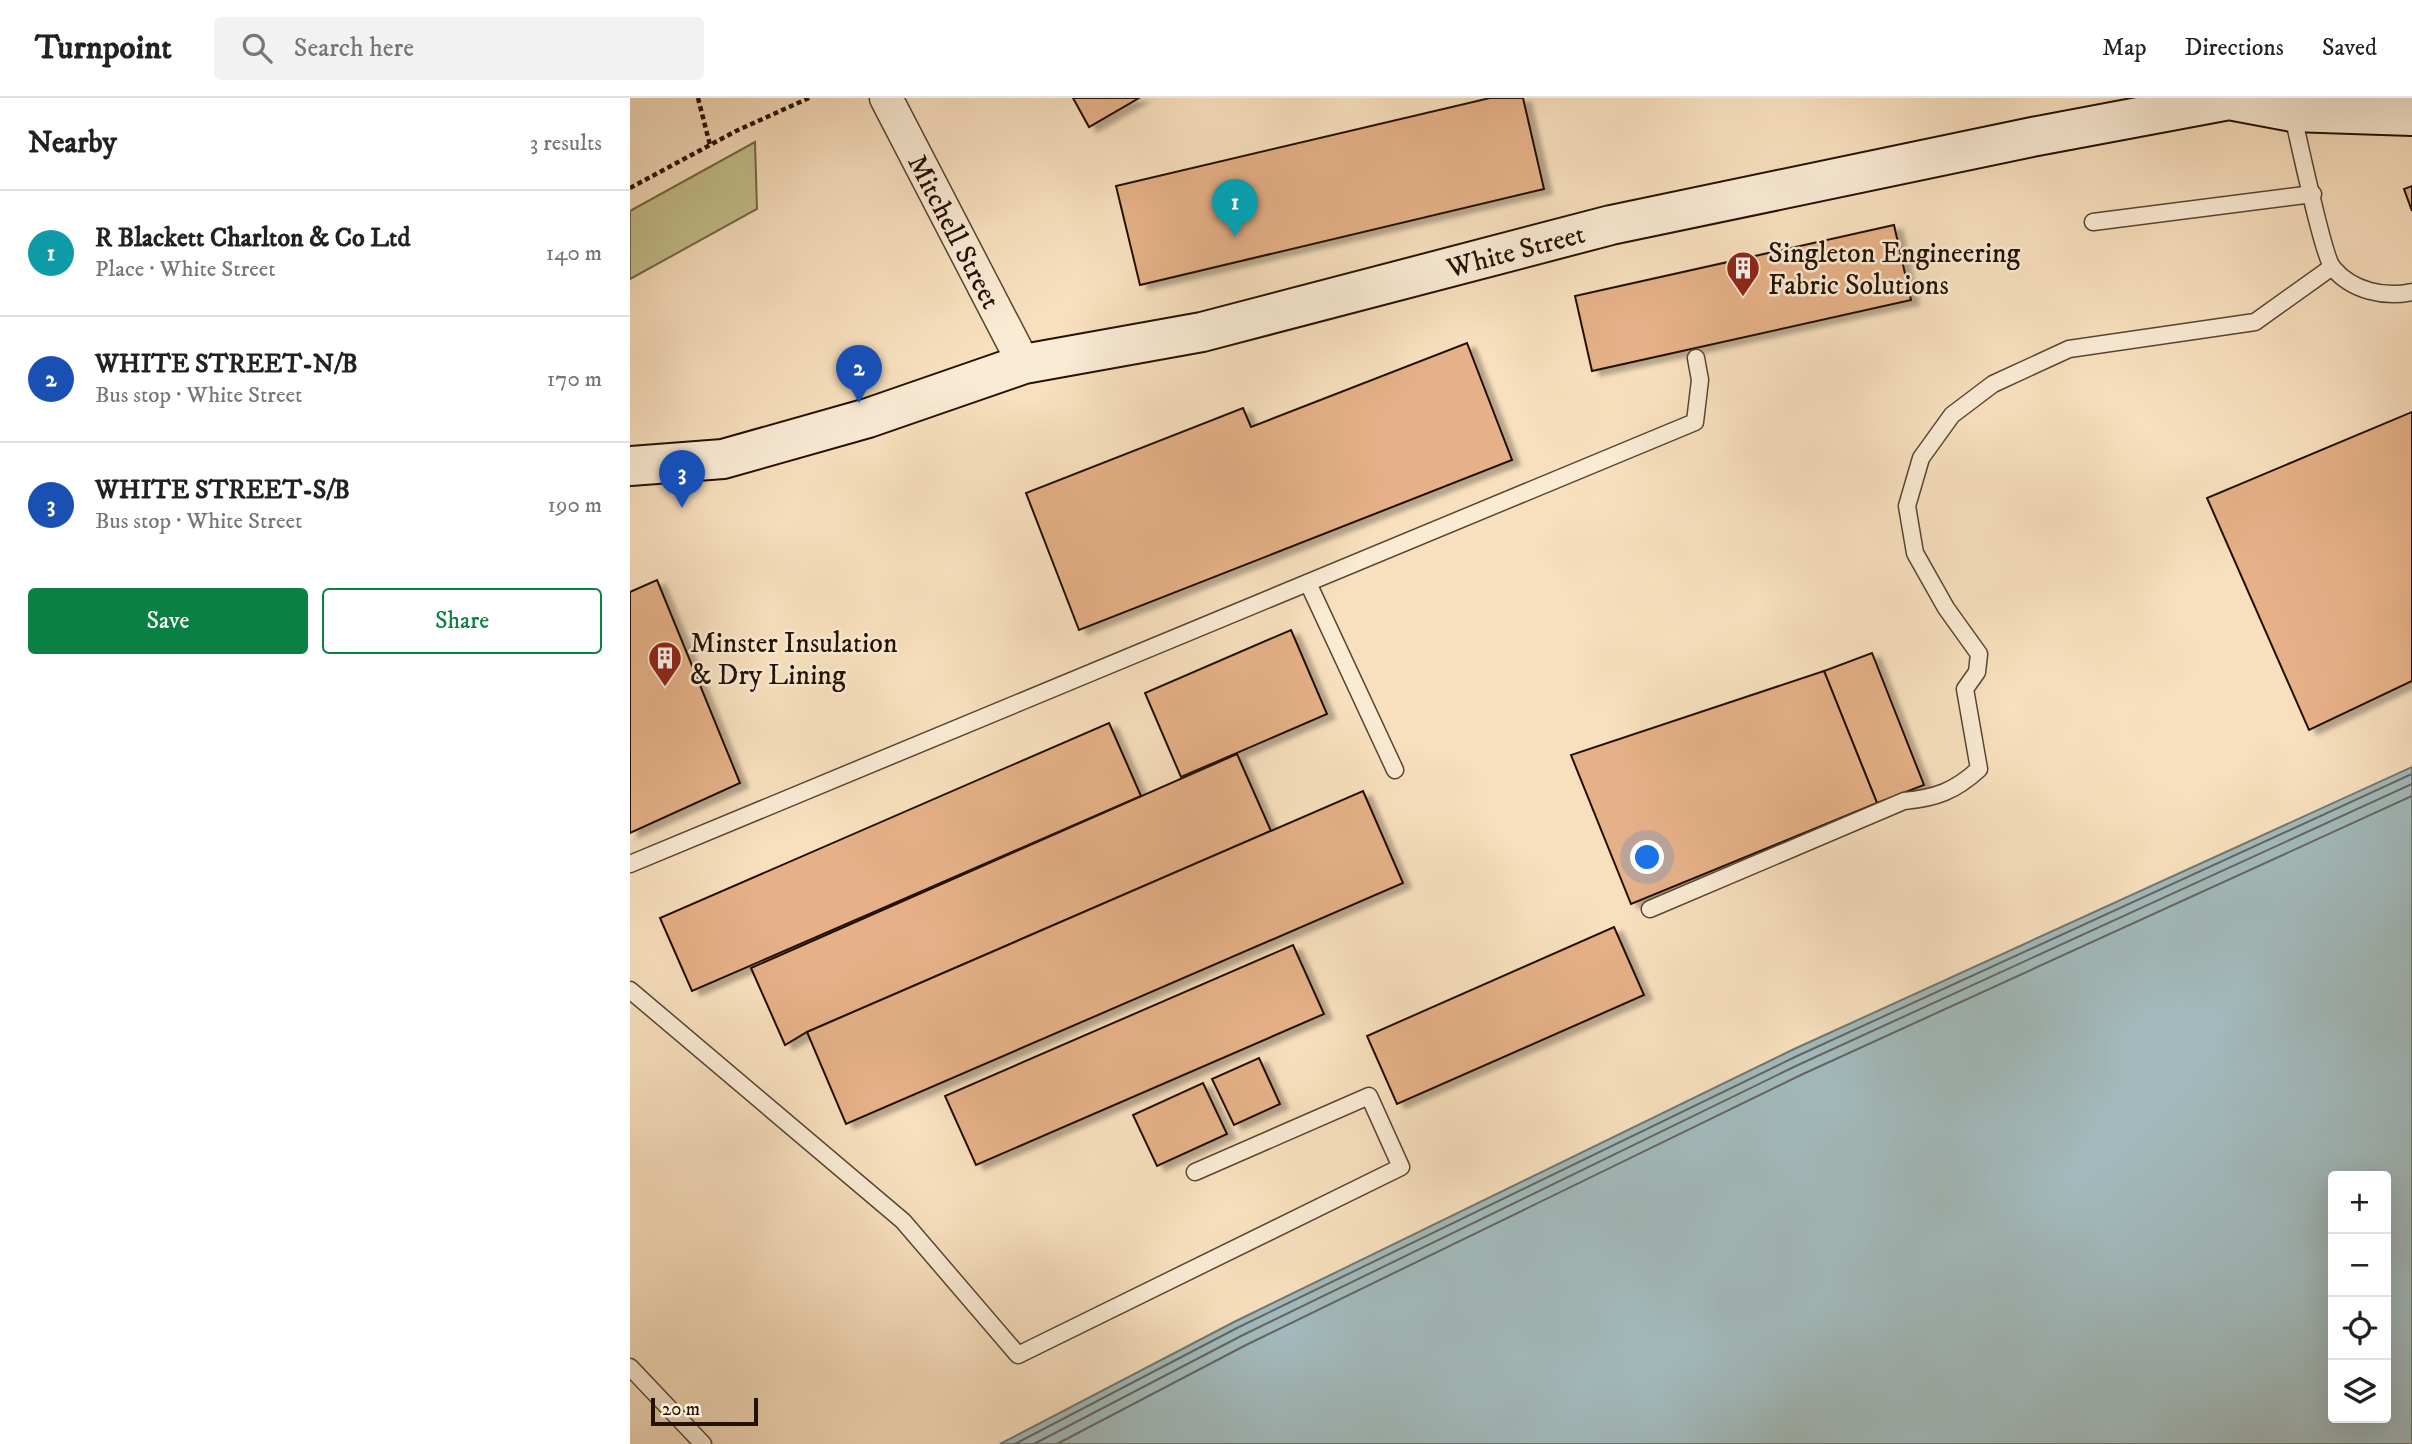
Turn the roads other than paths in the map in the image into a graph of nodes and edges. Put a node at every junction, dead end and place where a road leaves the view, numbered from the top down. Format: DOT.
graph roads {
  1 [pos="886,98"];
  2 [pos="2229,99"];
  3 [pos="2292,112"];
  4 [pos="2412,116"];
  5 [pos="2313,194"];
  6 [pos="2093,222"];
  7 [pos="2332,267"];
  8 [pos="2412,292"];
  9 [pos="1696,358"];
  10 [pos="1024,364"];
  11 [pos="630,466"];
  12 [pos="1308,583"];
  13 [pos="1395,770"];
  14 [pos="630,864"];
  15 [pos="1650,909"];
  16 [pos="630,990"];
  17 [pos="1195,1172"];
  18 [pos="630,1367"];
  19 [pos="703,1444"];
  1 -- 10 [label="street, Mitchell Street"];
  2 -- 3 [label="street, White Street"];
  2 -- 10 [label="street, White Street"];
  3 -- 4 [label="street, White Street"];
  3 -- 5 [label="lane"];
  5 -- 6 [label="lane"];
  5 -- 7 [label="lane"];
  7 -- 8 [label="lane"];
  7 -- 15 [label="lane"];
  9 -- 12 [label="lane"];
  10 -- 11 [label="street, White Street"];
  12 -- 13 [label="lane"];
  12 -- 14 [label="lane"];
  16 -- 17 [label="lane"];
  18 -- 19 [label="lane"];
}
